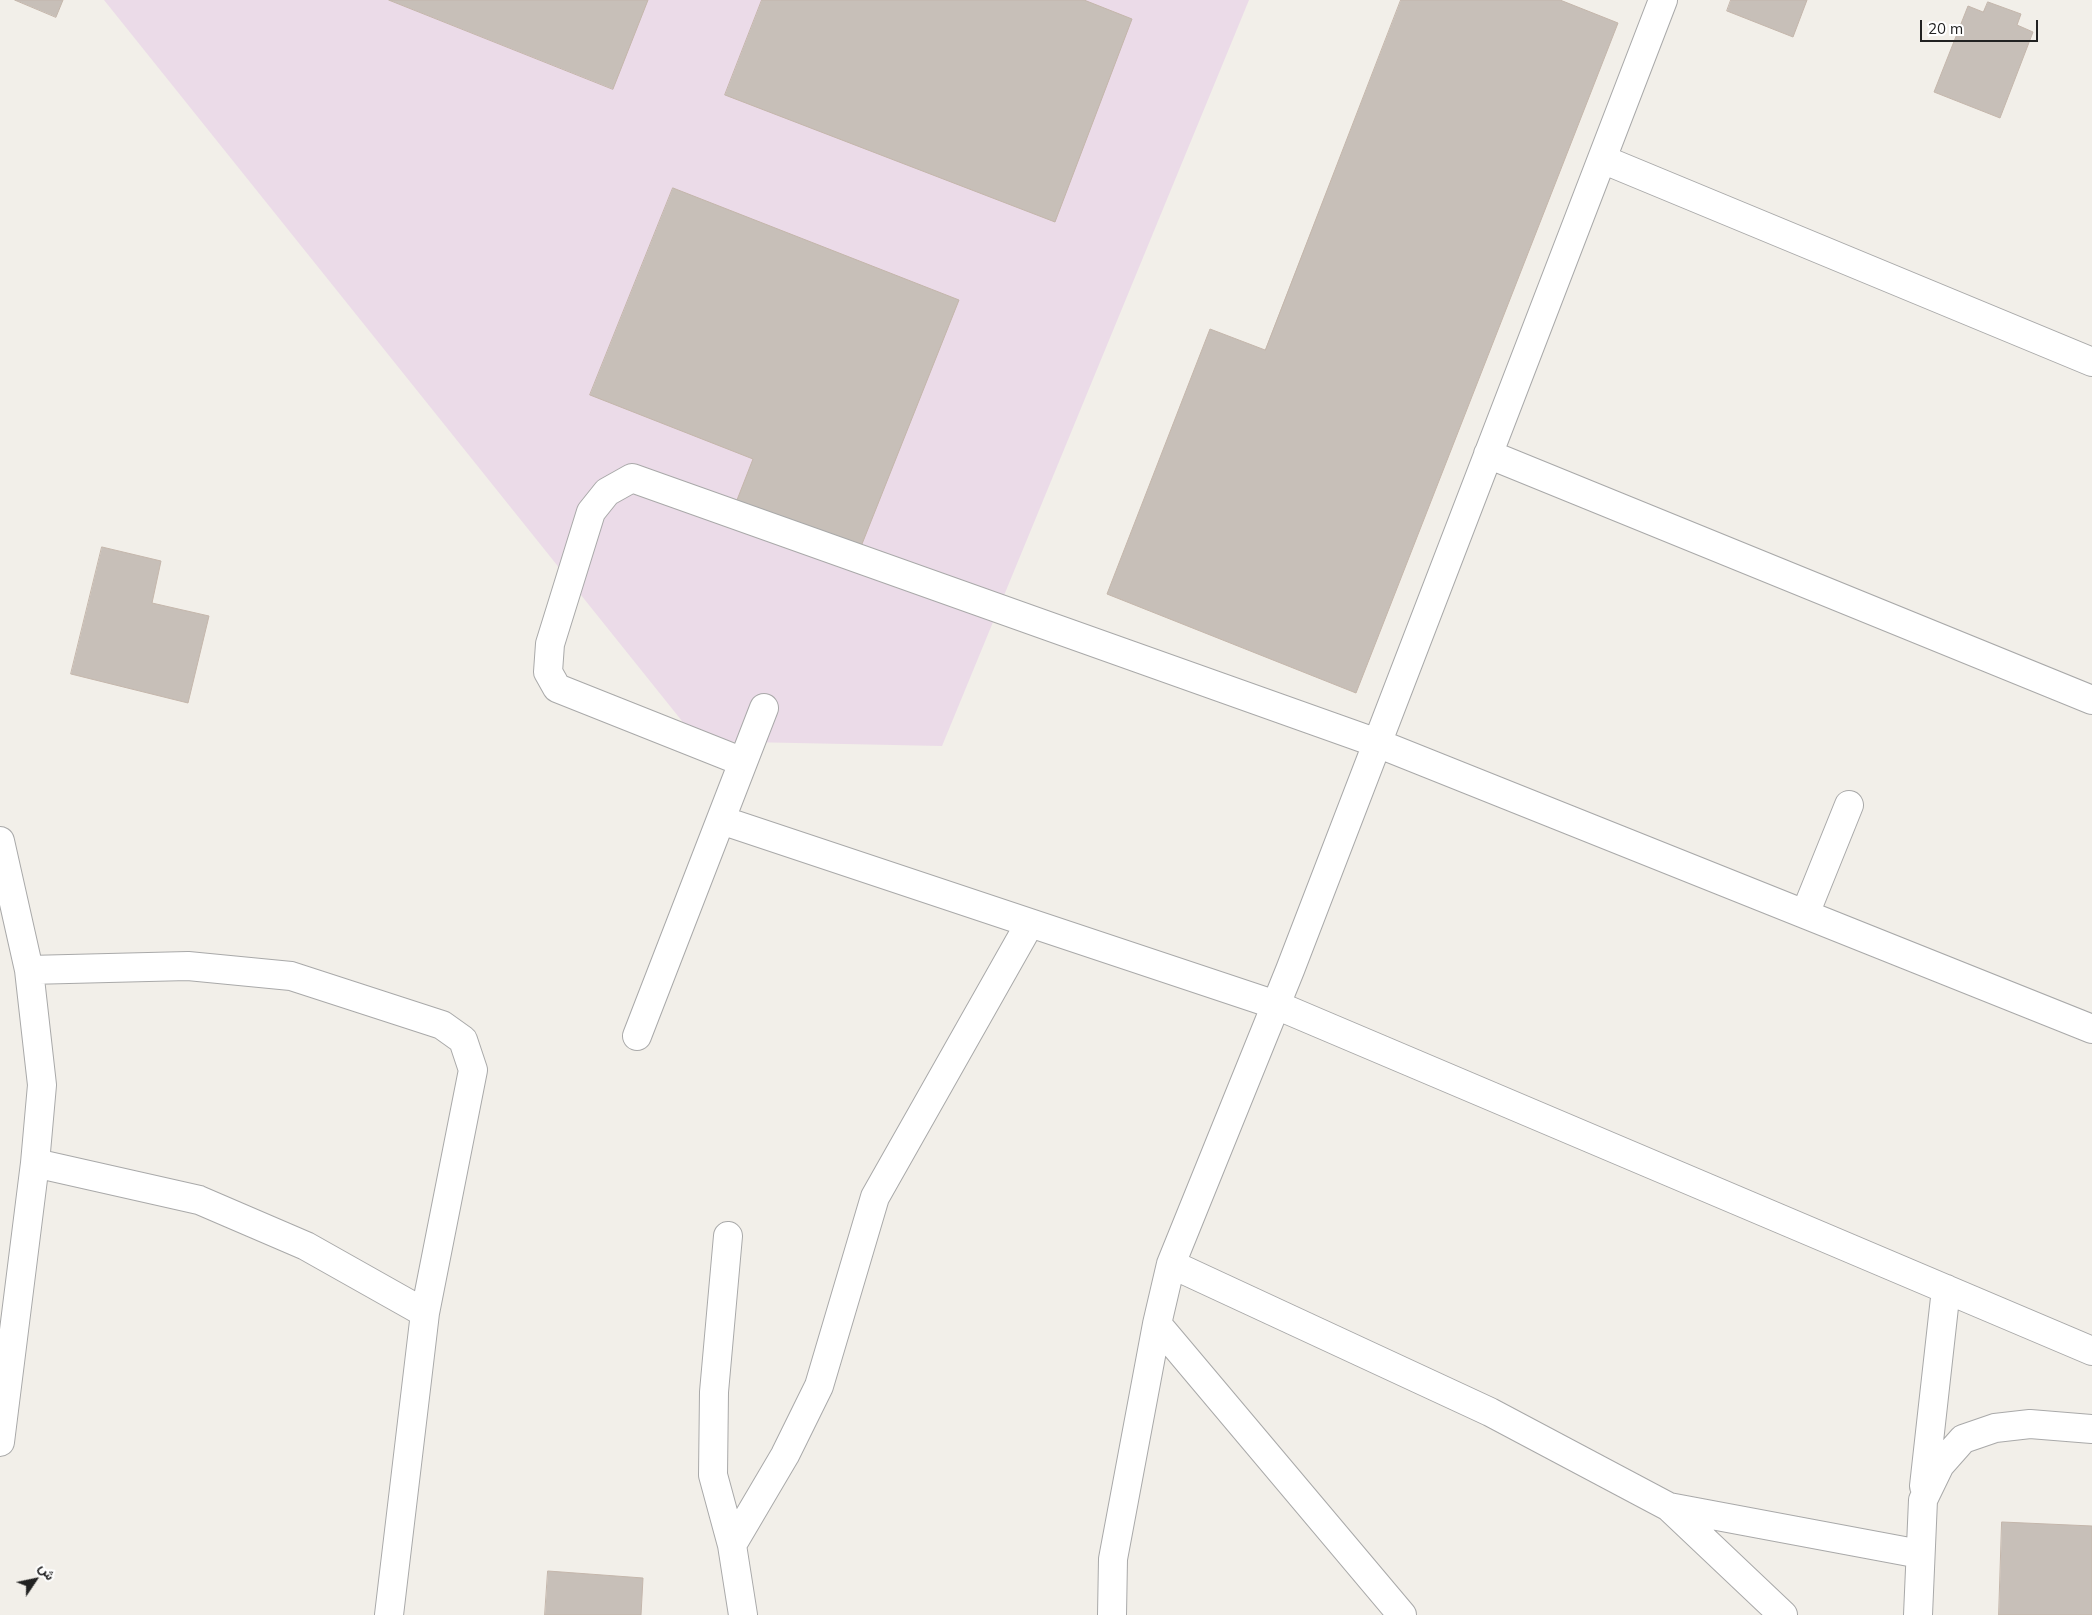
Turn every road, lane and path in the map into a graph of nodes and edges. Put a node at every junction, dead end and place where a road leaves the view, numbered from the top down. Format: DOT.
graph roads {
  1 [pos="1663,0"];
  2 [pos="1602,159"];
  3 [pos="2092,362"];
  4 [pos="1488,454"];
  5 [pos="2092,700"];
  6 [pos="764,708"];
  7 [pos="1377,743"];
  8 [pos="743,762"];
  9 [pos="1849,805"];
  10 [pos="721,820"];
  11 [pos="0,841"];
  12 [pos="1805,914"];
  13 [pos="1030,923"];
  14 [pos="29,970"];
  15 [pos="1276,1005"];
  16 [pos="2092,1029"];
  17 [pos="637,1036"];
  18 [pos="35,1163"];
  19 [pos="728,1236"];
  20 [pos="1171,1264"];
  21 [pos="1946,1289"];
  22 [pos="425,1313"];
  23 [pos="1157,1324"];
  24 [pos="2092,1351"];
  25 [pos="2092,1429"];
  26 [pos="0,1442"];
  27 [pos="1923,1500"];
  28 [pos="1669,1507"];
  29 [pos="732,1545"];
  30 [pos="1920,1554"];
  31 [pos="1401,1614"];
  32 [pos="389,1615"];
  33 [pos="743,1615"];
  34 [pos="1112,1615"];
  35 [pos="1783,1615"];
  36 [pos="1918,1615"];
  1 -- 2 [label="street"];
  2 -- 3 [label="street"];
  2 -- 4 [label="street"];
  4 -- 5 [label="street"];
  4 -- 7 [label="street"];
  6 -- 8 [label="street"];
  7 -- 8 [label="street"];
  7 -- 12 [label="street"];
  7 -- 15 [label="street"];
  8 -- 10 [label="street"];
  9 -- 12 [label="street"];
  10 -- 13 [label="street"];
  10 -- 17 [label="street"];
  11 -- 14 [label="street"];
  12 -- 16 [label="street"];
  13 -- 15 [label="street"];
  13 -- 29 [label="street"];
  14 -- 18 [label="street"];
  14 -- 22 [label="street"];
  15 -- 20 [label="street"];
  15 -- 21 [label="street"];
  18 -- 22 [label="street"];
  18 -- 26 [label="street"];
  19 -- 29 [label="street"];
  20 -- 23 [label="street"];
  20 -- 28 [label="street"];
  21 -- 24 [label="street"];
  21 -- 27 [label="street"];
  22 -- 32 [label="street"];
  23 -- 31 [label="street"];
  23 -- 34 [label="street"];
  25 -- 27 [label="street"];
  27 -- 30 [label="street"];
  28 -- 30 [label="street"];
  28 -- 35 [label="street"];
  29 -- 33 [label="street"];
  30 -- 36 [label="street"];
}
